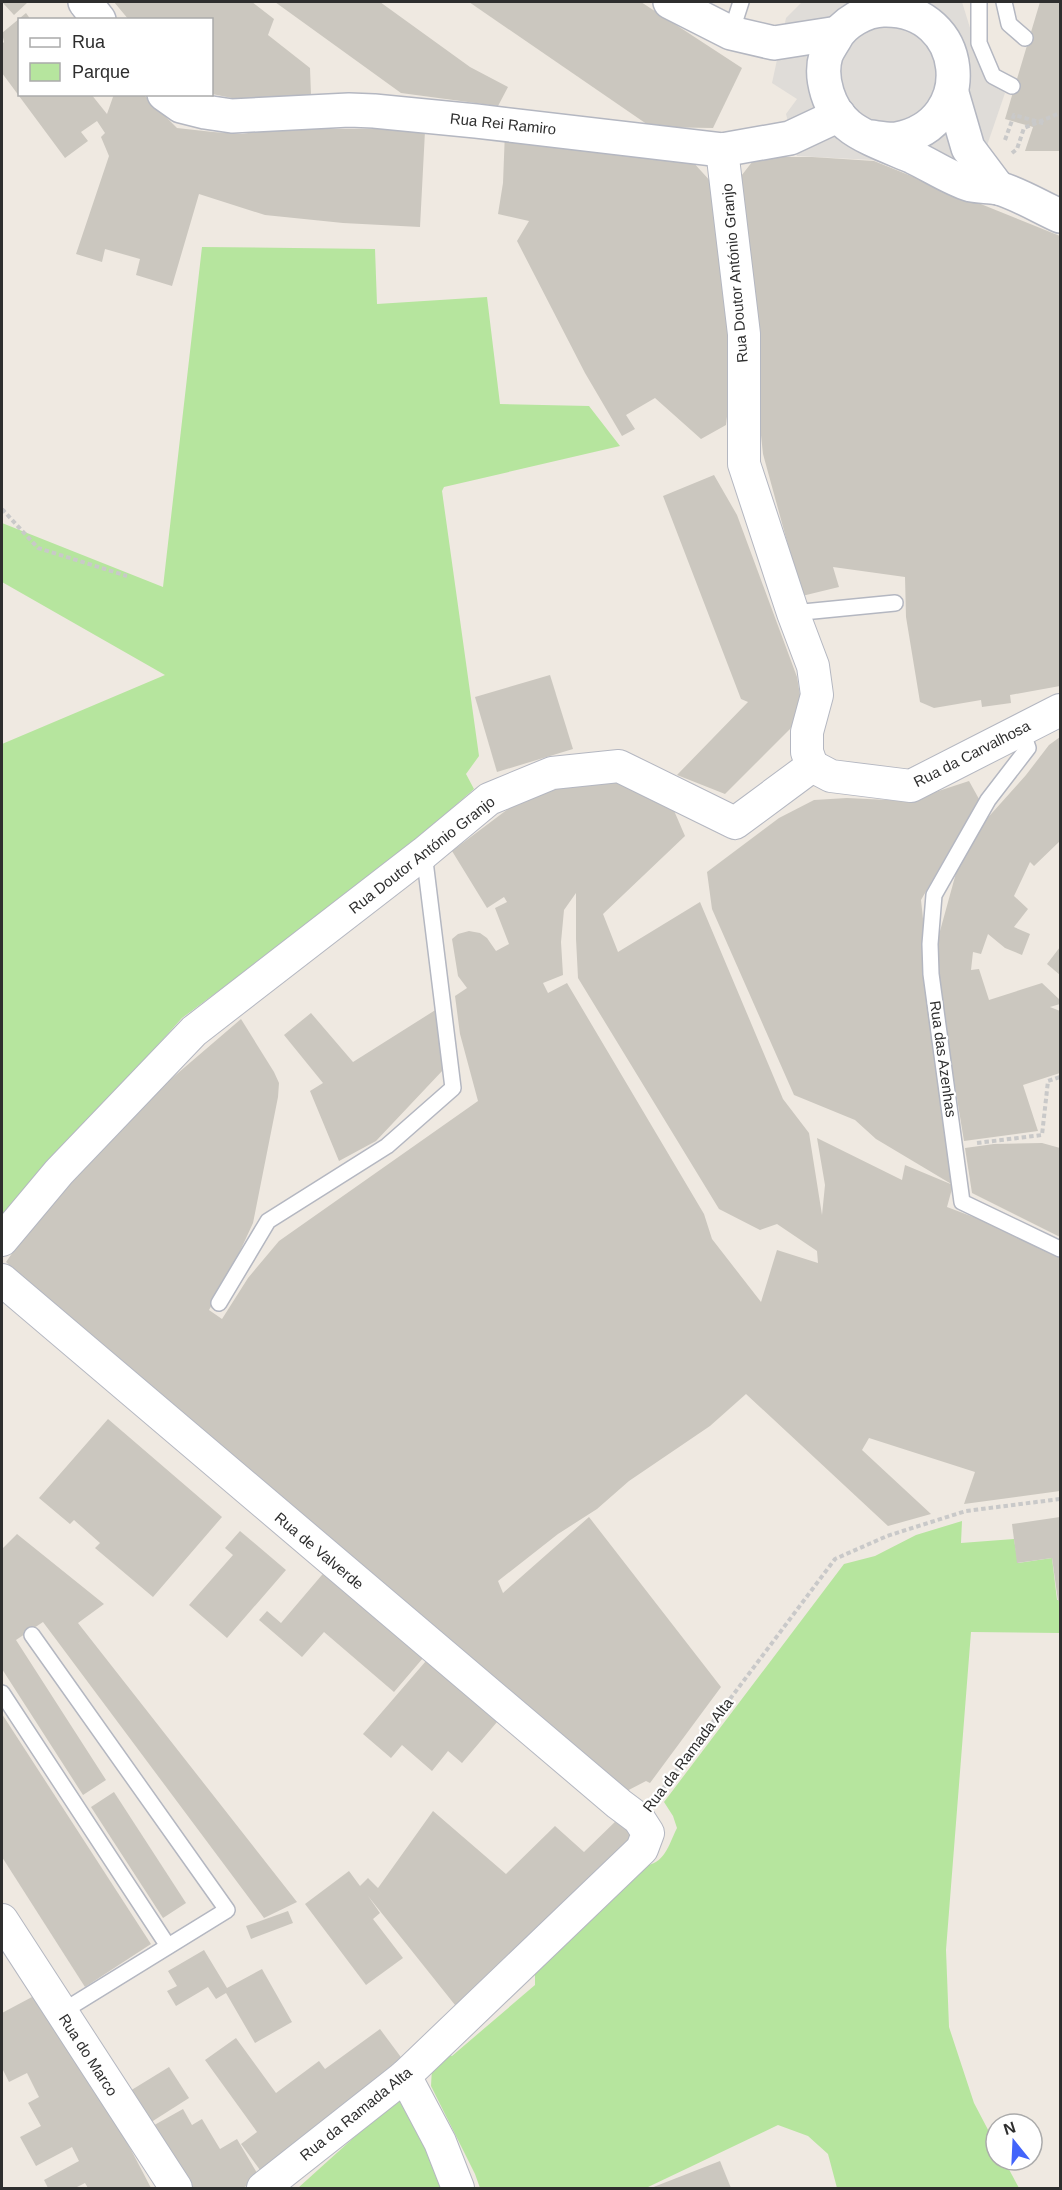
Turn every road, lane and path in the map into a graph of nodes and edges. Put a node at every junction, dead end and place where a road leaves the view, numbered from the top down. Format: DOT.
graph roads {
  1 [pos="85,2"];
  2 [pos="670,2"];
  3 [pos="741,2"];
  4 [pos="980,2"];
  5 [pos="1004,2"];
  6 [pos="909,7"];
  7 [pos="97,18"];
  8 [pos="731,33"];
  9 [pos="838,33"];
  10 [pos="1025,38"];
  11 [pos="774,43"];
  12 [pos="824,81"];
  13 [pos="1012,87"];
  14 [pos="951,93"];
  15 [pos="167,96"];
  16 [pos="1060,113"];
  17 [pos="839,115"];
  18 [pos="1046,124"];
  19 [pos="870,137"];
  20 [pos="1004,143"];
  21 [pos="722,150"];
  22 [pos="1001,174"];
  23 [pos="1060,216"];
  24 [pos="2,509"];
  25 [pos="127,576"];
  26 [pos="895,603"];
  27 [pos="793,613"];
  28 [pos="1060,710"];
  29 [pos="1022,728"];
  30 [pos="812,766"];
  31 [pos="424,853"];
  32 [pos="1060,1077"];
  33 [pos="956,1146"];
  34 [pos="2,1240"];
  35 [pos="1060,1249"];
  36 [pos="2,1280"];
  37 [pos="219,1303"];
  38 [pos="1060,1499"];
  39 [pos="32,1635"];
  40 [pos="2,1694"];
  41 [pos="639,1819"];
  42 [pos="2,1920"];
  43 [pos="168,1946"];
  44 [pos="60,2013"];
  45 [pos="405,2076"];
  46 [pos="176,2188"];
  47 [pos="263,2188"];
  48 [pos="458,2188"];
  1 -- 7 [label="street"];
  2 -- 8 [label="street"];
  3 -- 8 [label="lane"];
  4 -- 13 [label="lane"];
  5 -- 10 [label="lane"];
  6 -- 9 [label="street"];
  6 -- 14 [label="street"];
  8 -- 11 [label="street"];
  9 -- 11 [label="street"];
  9 -- 12 [label="street"];
  11 -- 12 [label="street"];
  12 -- 17 [label="street"];
  14 -- 19 [label="street"];
  14 -- 22 [label="street"];
  15 -- 21 [label="street, Rua Rei Ramiro"];
  16 -- 22 [label="path"];
  17 -- 19 [label="street"];
  17 -- 21 [label="street, Rua Rei Ramiro"];
  18 -- 20 [label="path"];
  19 -- 22 [label="street"];
  21 -- 27 [label="street, Rua Doutor António Granjo"];
  22 -- 23 [label="street"];
  24 -- 25 [label="path"];
  26 -- 27 [label="lane"];
  27 -- 30 [label="street, Rua Doutor António Granjo"];
  28 -- 29 [label="street, Rua da Carvalhosa"];
  29 -- 30 [label="street, Rua da Carvalhosa"];
  29 -- 33 [label="lane, Rua das Azenhas"];
  30 -- 31 [label="street, Rua Doutor António Granjo"];
  31 -- 34 [label="street, Rua Doutor António Granjo"];
  31 -- 37 [label="lane"];
  32 -- 33 [label="path"];
  33 -- 35 [label="lane, Rua das Azenhas"];
  36 -- 41 [label="street, Rua de Valverde"];
  38 -- 41 [label="path, Rua da Ramada Alta"];
  39 -- 43 [label="lane"];
  40 -- 43 [label="lane"];
  41 -- 45 [label="street, Rua da Ramada Alta"];
  42 -- 44 [label="street, Rua do Marco"];
  43 -- 44 [label="lane"];
  44 -- 46 [label="street, Rua do Marco"];
  45 -- 47 [label="street, Rua da Ramada Alta"];
  45 -- 48 [label="street"];
}
